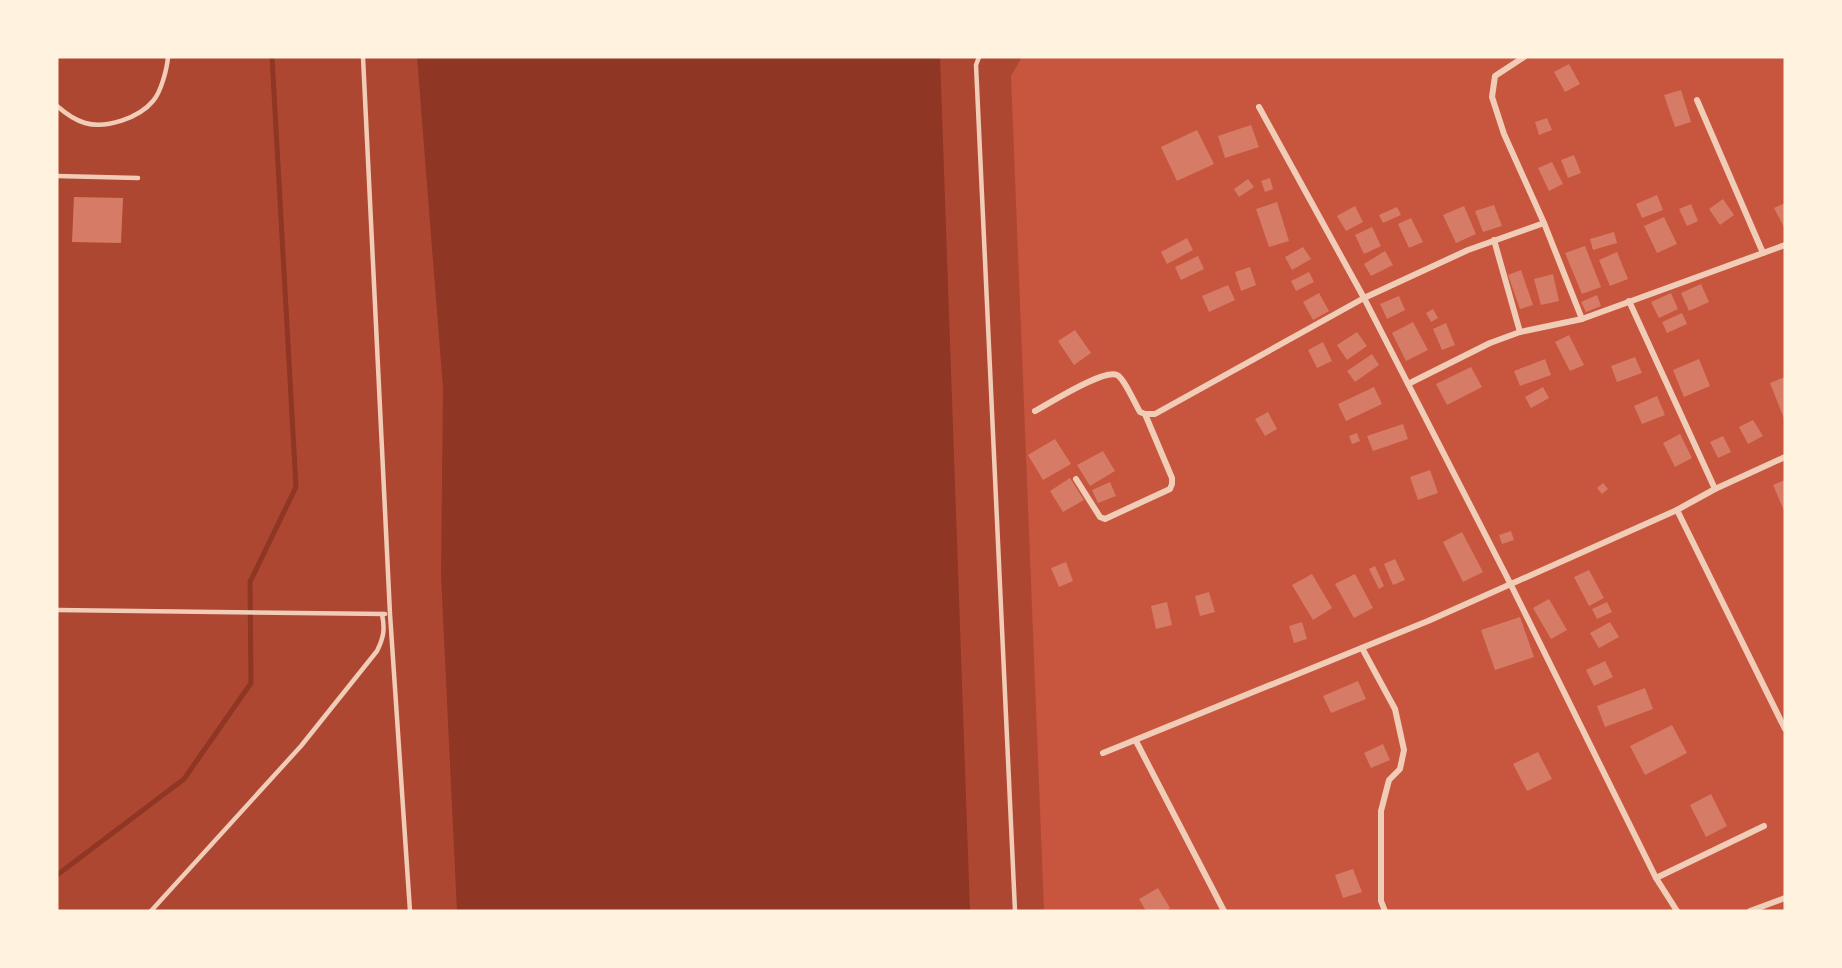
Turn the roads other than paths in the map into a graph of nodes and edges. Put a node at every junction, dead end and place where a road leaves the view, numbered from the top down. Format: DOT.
graph roads {
  1 [pos="168,57"];
  2 [pos="363,57"];
  3 [pos="979,57"];
  4 [pos="1524,57"];
  5 [pos="1698,100"];
  6 [pos="57,106"];
  7 [pos="1259,107"];
  8 [pos="57,176"];
  9 [pos="138,178"];
  10 [pos="1544,223"];
  11 [pos="1494,240"];
  12 [pos="1785,245"];
  13 [pos="1763,253"];
  14 [pos="1364,298"];
  15 [pos="1629,301"];
  16 [pos="1582,319"];
  17 [pos="1520,332"];
  18 [pos="1408,384"];
  19 [pos="1035,411"];
  20 [pos="1144,414"];
  21 [pos="1785,458"];
  22 [pos="1076,479"];
  23 [pos="1715,489"];
  24 [pos="1677,510"];
  25 [pos="1510,583"];
  26 [pos="57,610"];
  27 [pos="382,614"];
  28 [pos="390,614"];
  29 [pos="1362,648"];
  30 [pos="1785,729"];
  31 [pos="1136,741"];
  32 [pos="1103,753"];
  33 [pos="1764,826"];
  34 [pos="1656,878"];
  35 [pos="1785,898"];
  36 [pos="151,911"];
  37 [pos="410,911"];
  38 [pos="1015,911"];
  39 [pos="1224,911"];
  40 [pos="1385,911"];
  41 [pos="1677,911"];
  42 [pos="1750,911"];
  1 -- 6 [label="lane"];
  2 -- 28 [label="lane"];
  3 -- 38 [label="lane"];
  4 -- 10 [label="street"];
  5 -- 13 [label="street"];
  7 -- 14 [label="street"];
  8 -- 9 [label="lane"];
  10 -- 11 [label="street"];
  10 -- 16 [label="street"];
  11 -- 14 [label="street"];
  11 -- 17 [label="street"];
  12 -- 13 [label="street"];
  13 -- 15 [label="street"];
  14 -- 18 [label="street"];
  14 -- 20 [label="street"];
  15 -- 16 [label="street"];
  15 -- 23 [label="street"];
  16 -- 17 [label="street"];
  17 -- 18 [label="street"];
  18 -- 25 [label="street"];
  19 -- 20 [label="street"];
  20 -- 22 [label="street"];
  21 -- 23 [label="street"];
  23 -- 24 [label="street"];
  24 -- 25 [label="street"];
  24 -- 30 [label="street"];
  25 -- 29 [label="street"];
  25 -- 34 [label="street"];
  26 -- 27 [label="lane"];
  27 -- 28 [label="lane"];
  27 -- 36 [label="lane"];
  28 -- 37 [label="lane"];
  29 -- 31 [label="street"];
  29 -- 40 [label="street"];
  31 -- 32 [label="street"];
  31 -- 39 [label="street"];
  33 -- 34 [label="street"];
  34 -- 41 [label="street"];
  35 -- 42 [label="street"];
}
